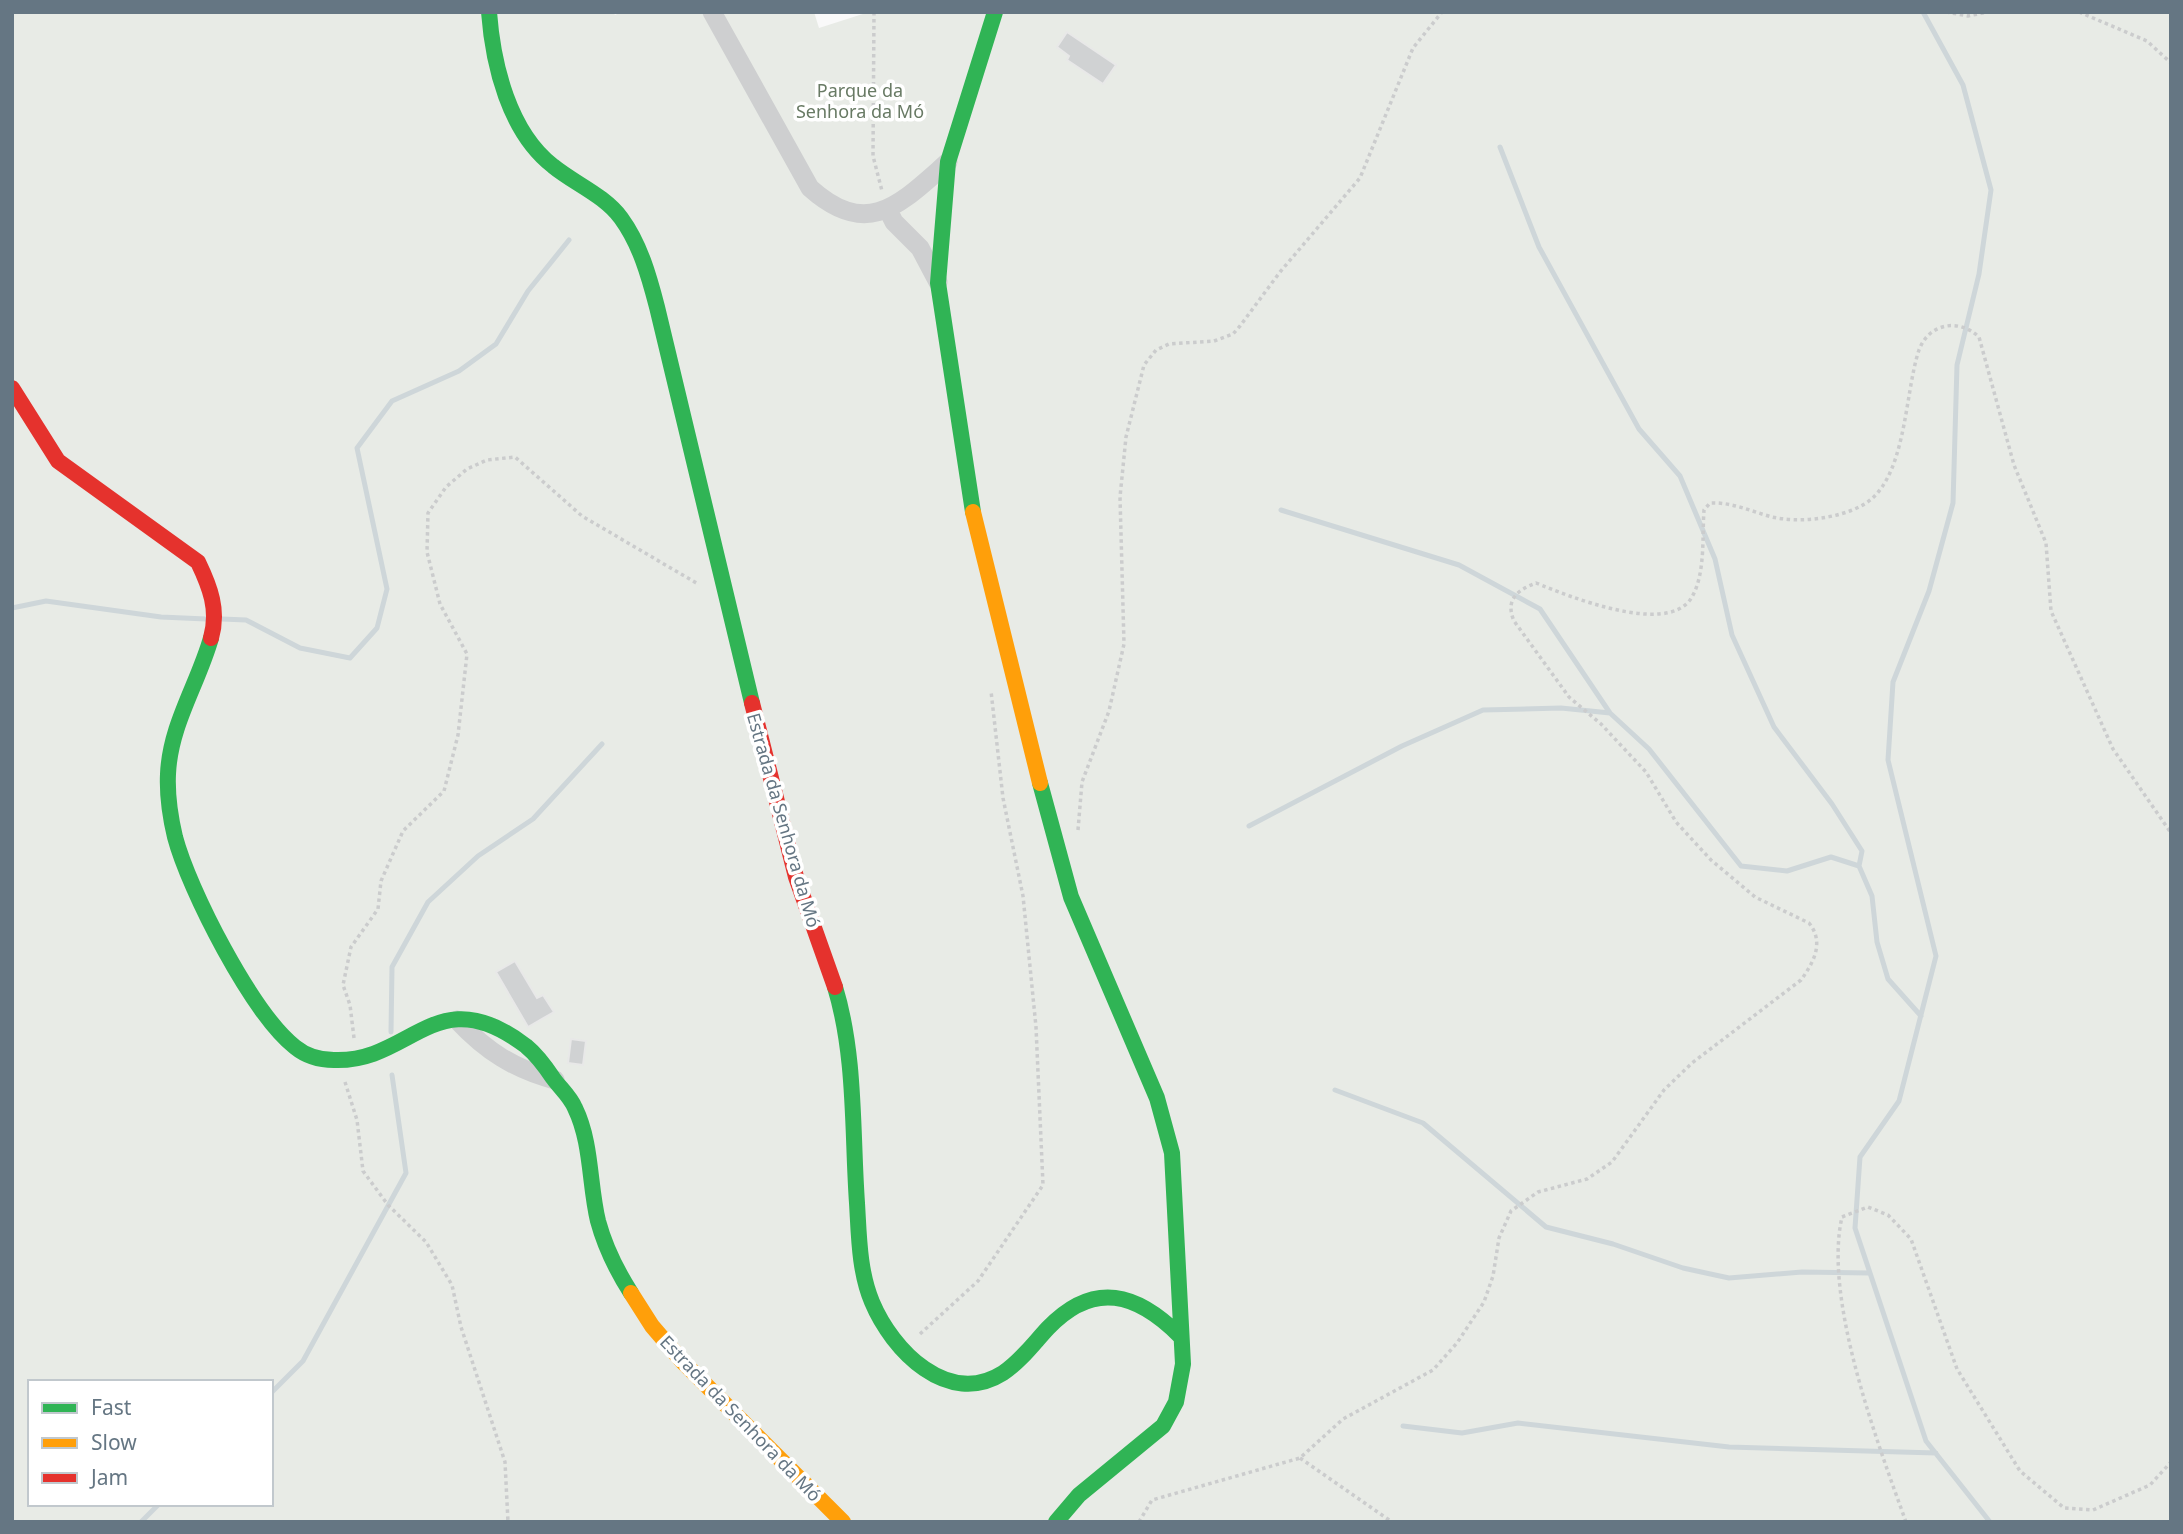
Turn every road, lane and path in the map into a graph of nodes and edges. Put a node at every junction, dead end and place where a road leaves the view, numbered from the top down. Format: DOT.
graph roads {
  1 [pos="489,12"];
  2 [pos="712,12"];
  3 [pos="874,12"];
  4 [pos="995,12"];
  5 [pos="1235,12"];
  6 [pos="1243,12"];
  7 [pos="1442,12"];
  8 [pos="1946,12"];
  9 [pos="1988,12"];
  10 [pos="2079,12"];
  11 [pos="2171,63"];
  12 [pos="948,162"];
  13 [pos="888,210"];
  14 [pos="938,283"];
  15 [pos="12,388"];
  16 [pos="724,598"];
  17 [pos="1008,662"];
  18 [pos="2171,833"];
  19 [pos="1078,837"];
  20 [pos="457,1020"];
  21 [pos="359,1058"];
  22 [pos="338,1061"];
  23 [pos="555,1080"];
  24 [pos="1180,1336"];
  25 [pos="903,1349"];
  26 [pos="1300,1458"];
  27 [pos="2171,1462"];
  28 [pos="508,1522"];
  29 [pos="843,1522"];
  30 [pos="1056,1522"];
  31 [pos="1139,1522"];
  32 [pos="1392,1522"];
  33 [pos="1906,1522"];
  1 -- 16 [label="street, Estrada da Senhora da Mó"];
  2 -- 13 [label="street"];
  3 -- 13 [label="path"];
  4 -- 12 [label="street"];
  5 -- 6 [label="path"];
  7 -- 19 [label="path"];
  8 -- 9 [label="path"];
  10 -- 11 [label="path"];
  12 -- 13 [label="street"];
  12 -- 14 [label="street"];
  13 -- 14 [label="street"];
  14 -- 17 [label="street"];
  15 -- 22 [label="street, Estrada da Senhora da Mó"];
  16 -- 21 [label="path"];
  16 -- 25 [label="street, Estrada da Senhora da Mó"];
  17 -- 24 [label="street"];
  17 -- 25 [label="path"];
  18 -- 26 [label="path"];
  20 -- 21 [label="street, Estrada da Senhora da Mó"];
  20 -- 23 [label="street, Estrada da Senhora da Mó"];
  21 -- 22 [label="street, Estrada da Senhora da Mó"];
  22 -- 28 [label="path"];
  23 -- 29 [label="street, Estrada da Senhora da Mó"];
  24 -- 25 [label="street, Estrada da Senhora da Mó"];
  24 -- 30 [label="street"];
  26 -- 31 [label="path"];
  26 -- 32 [label="path"];
  27 -- 33 [label="path"];
}
